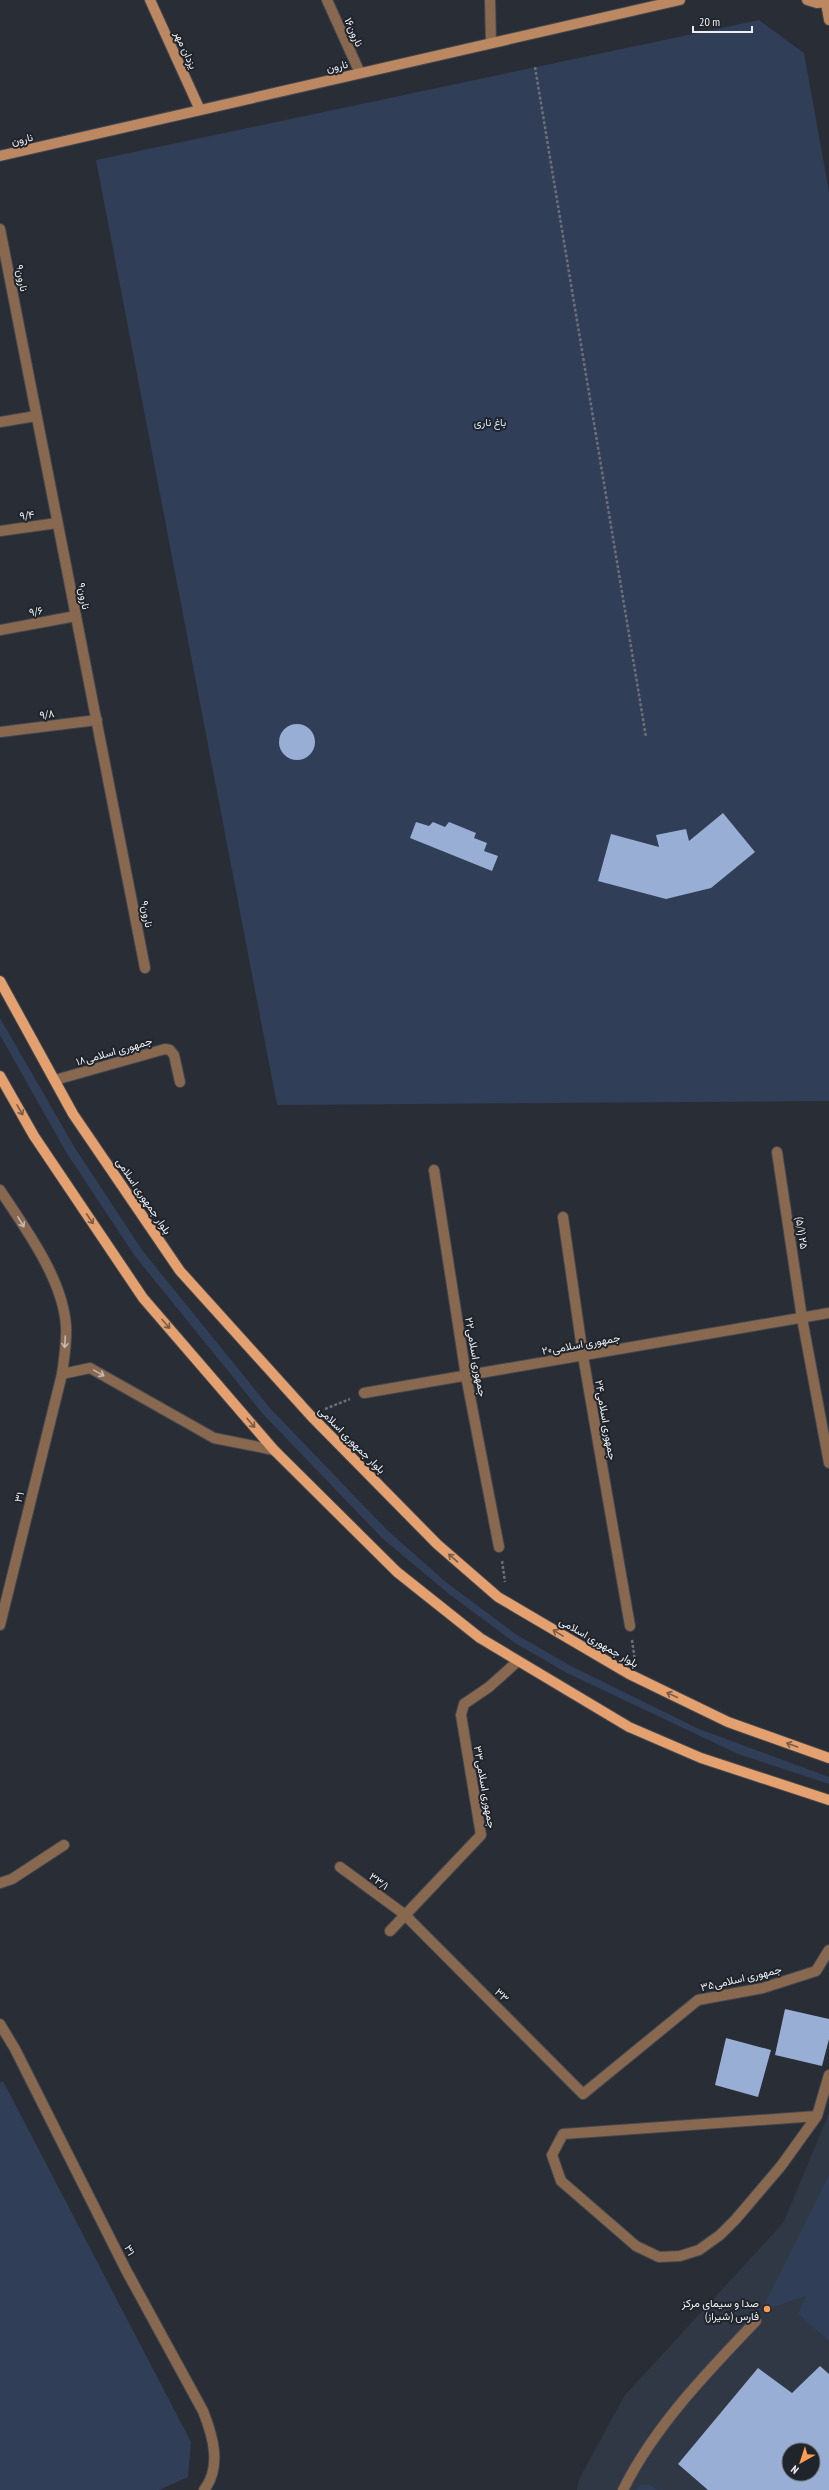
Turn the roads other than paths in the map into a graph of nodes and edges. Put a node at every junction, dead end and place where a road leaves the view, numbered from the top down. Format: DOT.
graph roads {
  1 [pos="150,0"];
  2 [pos="327,0"];
  3 [pos="490,0"];
  4 [pos="680,0"];
  5 [pos="807,0"];
  6 [pos="827,2"];
  7 [pos="649,3"];
  8 [pos="829,20"];
  9 [pos="491,43"];
  10 [pos="360,73"];
  11 [pos="200,110"];
  12 [pos="0,156"];
  13 [pos="0,229"];
  14 [pos="36,416"];
  15 [pos="0,422"];
  16 [pos="58,523"];
  17 [pos="0,531"];
  18 [pos="76,616"];
  19 [pos="0,630"];
  20 [pos="97,720"];
  21 [pos="0,732"];
  22 [pos="146,968"];
  23 [pos="0,981"];
  24 [pos="0,1076"];
  25 [pos="55,1080"];
  26 [pos="180,1082"];
  27 [pos="777,1152"];
  28 [pos="434,1170"];
  29 [pos="0,1190"];
  30 [pos="563,1217"];
  31 [pos="829,1313"];
  32 [pos="802,1318"];
  33 [pos="583,1356"];
  34 [pos="62,1374"];
  35 [pos="466,1376"];
  36 [pos="364,1393"];
  37 [pos="274,1450"];
  38 [pos="829,1463"];
  39 [pos="499,1547"];
  40 [pos="0,1625"];
  41 [pos="630,1626"];
  42 [pos="518,1661"];
  43 [pos="829,1758"];
  44 [pos="829,1800"];
  45 [pos="64,1845"];
  46 [pos="340,1867"];
  47 [pos="0,1883"];
  48 [pos="404,1914"];
  49 [pos="390,1931"];
  50 [pos="829,1950"];
  51 [pos="0,2024"];
  52 [pos="829,2075"];
  53 [pos="583,2094"];
  54 [pos="816,2116"];
  55 [pos="756,2321"];
  56 [pos="204,2490"];
  57 [pos="623,2490"];
  1 -- 11 [label="street, یزدان مهر"];
  2 -- 10 [label="street, نارون۱۶"];
  3 -- 9 [label="street"];
  4 -- 7 [label="street, نارون"];
  5 -- 6 [label="street"];
  6 -- 8 [label="street"];
  7 -- 9 [label="street, نارون"];
  9 -- 10 [label="street, نارون"];
  10 -- 11 [label="street, نارون"];
  11 -- 12 [label="street, نارون"];
  13 -- 14 [label="street, نارون۹"];
  14 -- 15 [label="street"];
  14 -- 16 [label="street, نارون۹"];
  16 -- 17 [label="street, ۹/۴"];
  16 -- 18 [label="street, نارون۹"];
  18 -- 19 [label="street, ۹/۶"];
  18 -- 20 [label="street, نارون۹"];
  20 -- 21 [label="street, ۹/۸"];
  20 -- 22 [label="street, نارون۹"];
  23 -- 25 [label="main road, بلوار جمهوری اسلامی"];
  24 -- 37 [label="main road, one-way"];
  25 -- 26 [label="street, جمهوری اسلامی۱۸"];
  43 -- 25 [label="main road, بلوار جمهوری اسلامی, one-way"];
  27 -- 32 [label="street, (۵/۱) ۲۵"];
  28 -- 35 [label="street, جمهوری اسلامی۲۲"];
  29 -- 34 [label="street, ۳۱, one-way"];
  30 -- 33 [label="street, جمهوری اسلامی۲۴"];
  31 -- 32 [label="street, جمهوری اسلامی۲۰"];
  32 -- 33 [label="street, جمهوری اسلامی۲۰"];
  32 -- 38 [label="street, (۵/۱) ۲۵"];
  33 -- 35 [label="street, جمهوری اسلامی۲۰"];
  33 -- 41 [label="street, جمهوری اسلامی۲۴"];
  34 -- 37 [label="street, one-way"];
  34 -- 40 [label="street, ۳۱"];
  35 -- 36 [label="street, جمهوری اسلامی۲۰"];
  35 -- 39 [label="street, جمهوری اسلامی۲۲"];
  37 -- 42 [label="main road"];
  42 -- 44 [label="main road"];
  42 -- 48 [label="street, جمهوری اسلامی۳۳"];
  45 -- 47 [label="street"];
  46 -- 48 [label="street, ۳۳/۱"];
  48 -- 49 [label="street, جمهوری اسلامی۳۳"];
  48 -- 53 [label="street, ۳۳"];
  50 -- 53 [label="street, جمهوری اسلامی۳۵"];
  51 -- 56 [label="street, ۳۱"];
  52 -- 54 [label="street"];
  54 -- 54 [label="street"];
  55 -- 57 [label="street"];
}
